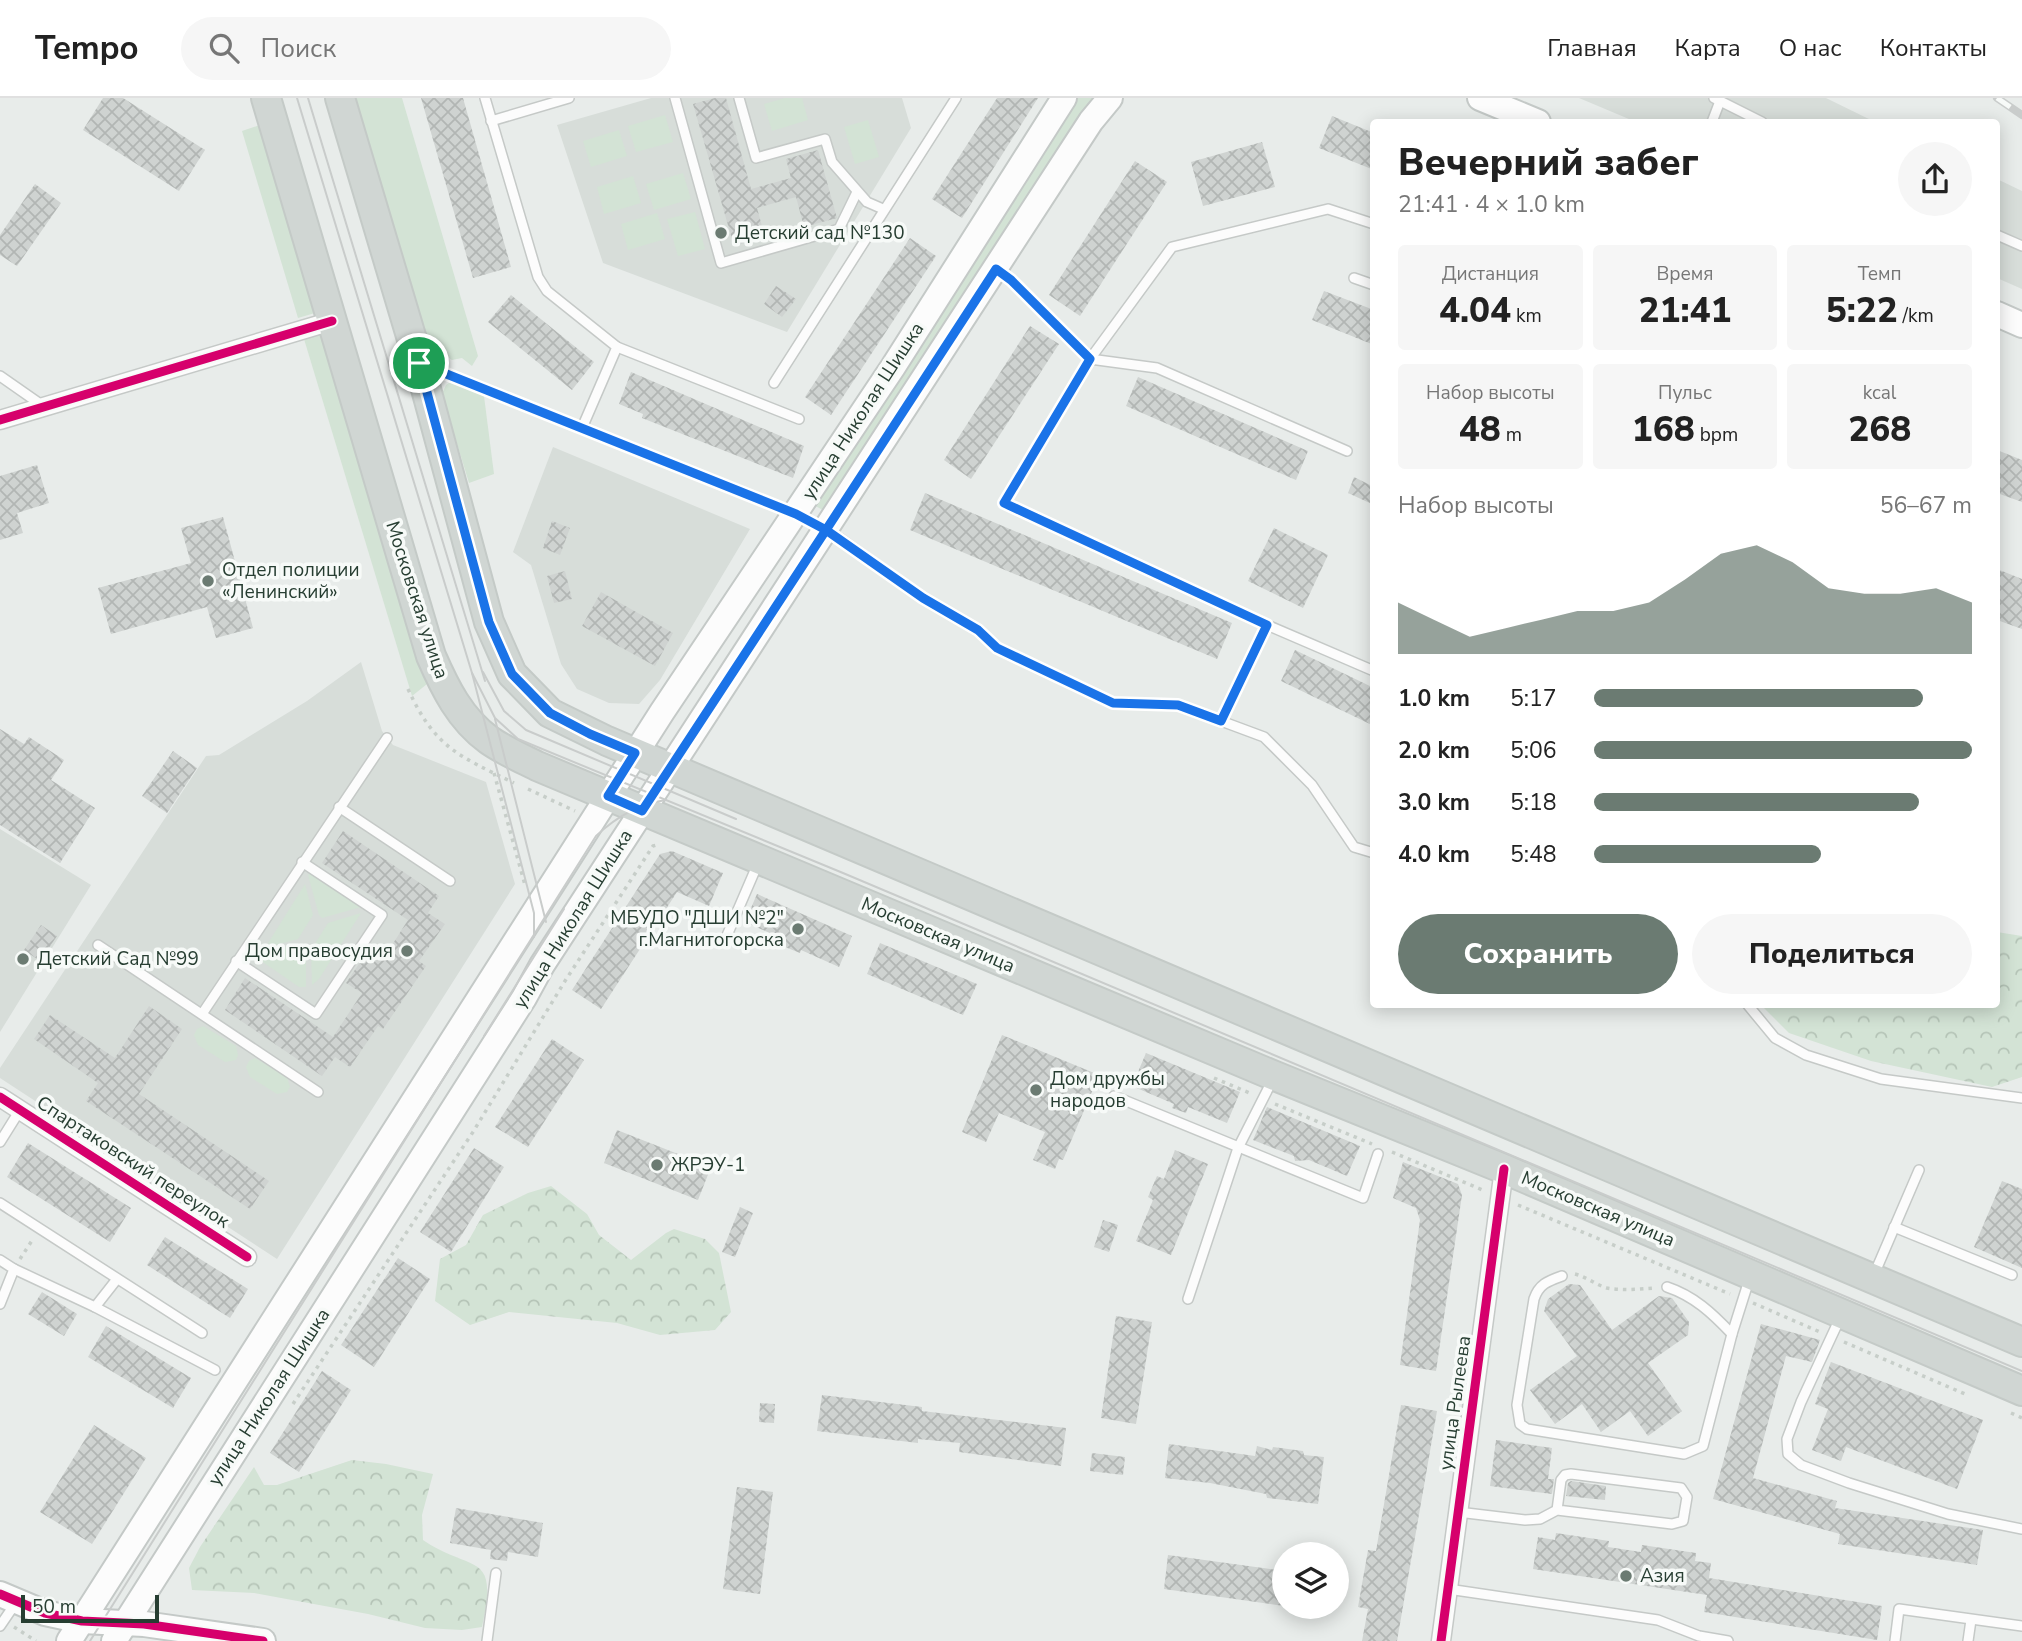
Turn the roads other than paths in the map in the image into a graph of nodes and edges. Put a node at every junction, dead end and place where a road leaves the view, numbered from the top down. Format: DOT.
graph roads {
  1 [pos="266,98"];
  2 [pos="340,98"];
  3 [pos="485,98"];
  4 [pos="569,98"];
  5 [pos="675,98"];
  6 [pos="739,98"];
  7 [pos="956,98"];
  8 [pos="1064,98"];
  9 [pos="1110,98"];
  10 [pos="1489,100"];
  11 [pos="1717,100"];
  12 [pos="1531,119"];
  13 [pos="1713,119"];
  14 [pos="1756,119"];
  15 [pos="491,121"];
  16 [pos="857,192"];
  17 [pos="883,209"];
  18 [pos="1370,223"];
  19 [pos="2000,236"];
  20 [pos="2022,246"];
  21 [pos="996,269"];
  22 [pos="1354,278"];
  23 [pos="1370,284"];
  24 [pos="2000,315"];
  25 [pos="332,321"];
  26 [pos="2022,325"];
  27 [pos="617,347"];
  28 [pos="1090,359"];
  29 [pos="419,363"];
  30 [pos="0,376"];
  31 [pos="774,383"];
  32 [pos="45,407"];
  33 [pos="799,419"];
  34 [pos="0,420"];
  35 [pos="582,428"];
  36 [pos="1348,451"];
  37 [pos="796,514"];
  38 [pos="826,530"];
  39 [pos="1267,625"];
  40 [pos="1370,669"];
  41 [pos="1221,721"];
  42 [pos="387,738"];
  43 [pos="635,753"];
  44 [pos="670,768"];
  45 [pos="608,796"];
  46 [pos="340,807"];
  47 [pos="642,811"];
  48 [pos="1370,852"];
  49 [pos="759,860"];
  50 [pos="302,862"];
  51 [pos="450,881"];
  52 [pos="725,940"];
  53 [pos="98,946"];
  54 [pos="236,961"];
  55 [pos="1750,1008"];
  56 [pos="202,1014"];
  57 [pos="1275,1076"];
  58 [pos="318,1092"];
  59 [pos="1114,1096"];
  60 [pos="0,1097"];
  61 [pos="2022,1098"];
  62 [pos="20,1110"];
  63 [pos="0,1142"];
  64 [pos="1238,1148"];
  65 [pos="1378,1154"];
  66 [pos="1504,1169"];
  67 [pos="1919,1170"];
  68 [pos="0,1203"];
  69 [pos="1894,1227"];
  70 [pos="247,1257"];
  71 [pos="0,1260"];
  72 [pos="14,1269"];
  73 [pos="1750,1275"];
  74 [pos="2012,1275"];
  75 [pos="1562,1276"];
  76 [pos="1872,1278"];
  77 [pos="117,1279"];
  78 [pos="1667,1287"];
  79 [pos="1188,1299"];
  80 [pos="0,1304"];
  81 [pos="96,1307"];
  82 [pos="1841,1315"];
  83 [pos="202,1333"];
  84 [pos="1731,1334"];
  85 [pos="2022,1342"];
  86 [pos="215,1370"];
  87 [pos="2022,1391"];
  88 [pos="1557,1510"];
  89 [pos="1458,1512"];
  90 [pos="2022,1529"];
  91 [pos="496,1573"];
  92 [pos="1448,1589"];
  93 [pos="5,1611"];
  94 [pos="1971,1620"];
  95 [pos="2022,1626"];
  96 [pos="76,1631"];
  97 [pos="120,1632"];
  98 [pos="200,1636"];
  99 [pos="264,1641"];
  100 [pos="487,1641"];
  101 [pos="1441,1641"];
  102 [pos="1728,1641"];
  103 [pos="1895,1641"];
  104 [pos="1968,1641"];
  1 -- 25 [label="main road, Московская улица"];
  2 -- 29 [label="main road"];
  3 -- 15 [label="lane"];
  4 -- 15 [label="lane"];
  5 -- 16 [label="lane"];
  6 -- 16 [label="lane"];
  7 -- 17 [label="lane"];
  8 -- 37 [label="main road, улица Николая Шишка"];
  9 -- 21 [label="main road, улица Николая Шишка"];
  10 -- 12 [label="main road"];
  11 -- 13 [label="lane"];
  11 -- 14 [label="lane"];
  15 -- 27 [label="lane"];
  16 -- 17 [label="lane"];
  17 -- 31 [label="lane"];
  18 -- 28 [label="lane"];
  19 -- 20 [label="lane"];
  21 -- 28 [label="lane"];
  21 -- 38 [label="main road, улица Николая Шишка"];
  22 -- 23 [label="lane"];
  24 -- 26 [label="main road"];
  25 -- 32 [label="street"];
  25 -- 45 [label="main road, Московская улица"];
  27 -- 33 [label="lane"];
  27 -- 35 [label="lane"];
  28 -- 36 [label="lane"];
  28 -- 39 [label="lane"];
  29 -- 35 [label="lane"];
  29 -- 43 [label="main road"];
  30 -- 32 [label="lane"];
  32 -- 34 [label="street"];
  35 -- 37 [label="lane"];
  37 -- 38 [label="lane"];
  37 -- 43 [label="main road, улица Николая Шишка"];
  38 -- 41 [label="lane"];
  38 -- 44 [label="main road, улица Николая Шишка"];
  39 -- 40 [label="lane"];
  39 -- 41 [label="lane"];
  41 -- 48 [label="lane"];
  42 -- 46 [label="lane"];
  43 -- 44 [label="main road"];
  43 -- 45 [label="main road, улица Николая Шишка"];
  44 -- 47 [label="main road, улица Николая Шишка"];
  44 -- 76 [label="main road"];
  45 -- 47 [label="main road, Московская улица"];
  45 -- 96 [label="main road, улица Николая Шишка"];
  46 -- 50 [label="lane"];
  46 -- 51 [label="lane"];
  47 -- 49 [label="main road, Московская улица"];
  47 -- 97 [label="main road, улица Николая Шишка"];
  49 -- 52 [label="lane"];
  49 -- 57 [label="main road, Московская улица"];
  50 -- 54 [label="lane"];
  50 -- 54 [label="lane"];
  53 -- 56 [label="lane"];
  54 -- 56 [label="lane"];
  55 -- 61 [label="lane"];
  56 -- 58 [label="lane"];
  57 -- 64 [label="lane"];
  57 -- 66 [label="main road, Московская улица"];
  59 -- 64 [label="lane"];
  60 -- 62 [label="street, Спартаковский переулок"];
  62 -- 63 [label="lane"];
  62 -- 70 [label="street, Спартаковский переулок"];
  64 -- 65 [label="lane"];
  64 -- 79 [label="lane"];
  66 -- 73 [label="main road, Московская улица"];
  66 -- 89 [label="street, улица Рылеева"];
  67 -- 69 [label="lane"];
  68 -- 77 [label="lane"];
  69 -- 74 [label="lane"];
  69 -- 76 [label="lane"];
  71 -- 72 [label="lane"];
  72 -- 80 [label="lane"];
  72 -- 81 [label="lane"];
  73 -- 82 [label="main road, Московская улица"];
  73 -- 84 [label="lane"];
  75 -- 84 [label="lane"];
  76 -- 85 [label="main road"];
  77 -- 81 [label="lane"];
  77 -- 83 [label="lane"];
  78 -- 84 [label="lane"];
  81 -- 86 [label="lane"];
  82 -- 87 [label="main road, Московская улица"];
  82 -- 90 [label="lane"];
  88 -- 88 [label="lane"];
  88 -- 89 [label="lane"];
  89 -- 92 [label="street, улица Рылеева"];
  91 -- 100 [label="lane"];
  92 -- 101 [label="street, улица Рылеева"];
  92 -- 102 [label="lane"];
  93 -- 96 [label="main road"];
  94 -- 95 [label="lane"];
  94 -- 103 [label="lane"];
  94 -- 104 [label="lane"];
  96 -- 97 [label="main road"];
  97 -- 98 [label="main road"];
  98 -- 99 [label="main road"];
}
